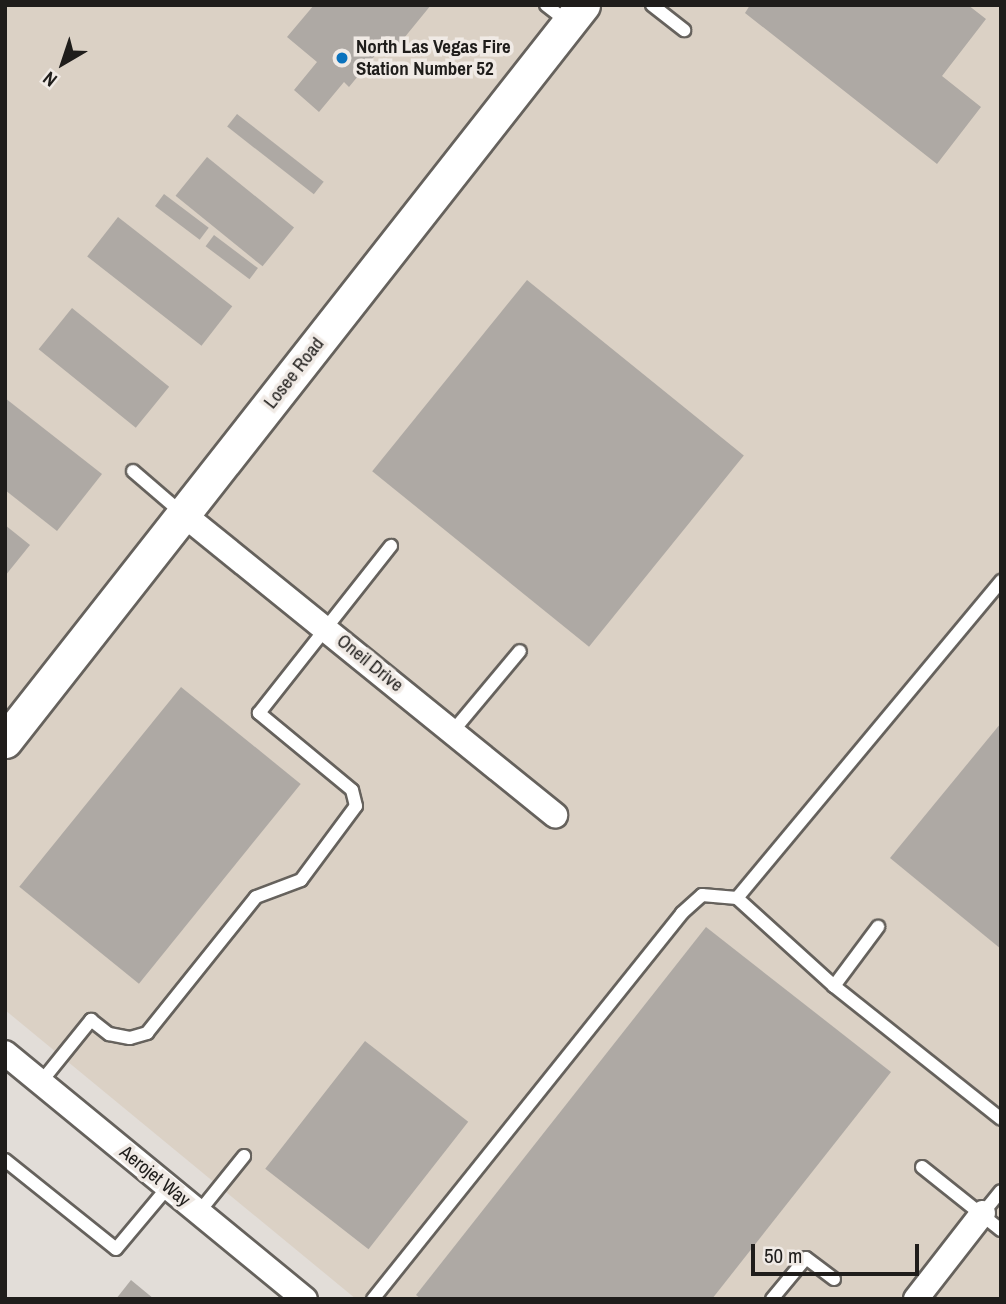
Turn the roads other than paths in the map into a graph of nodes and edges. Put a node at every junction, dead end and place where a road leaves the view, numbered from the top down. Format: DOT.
graph roads {
  1 [pos="652,5"];
  2 [pos="566,11"];
  3 [pos="684,30"];
  4 [pos="133,471"];
  5 [pos="183,514"];
  6 [pos="391,546"];
  7 [pos="1001,581"];
  8 [pos="327,628"];
  9 [pos="520,651"];
  10 [pos="453,731"];
  11 [pos="5,741"];
  12 [pos="555,815"];
  13 [pos="737,898"];
  14 [pos="878,927"];
  15 [pos="834,986"];
  16 [pos="5,1053"];
  17 [pos="41,1082"];
  18 [pos="1001,1119"];
  19 [pos="244,1156"];
  20 [pos="5,1160"];
  21 [pos="922,1167"];
  22 [pos="168,1187"];
  23 [pos="1001,1191"];
  24 [pos="199,1212"];
  25 [pos="992,1221"];
  26 [pos="834,1279"];
  27 [pos="305,1299"];
  28 [pos="373,1299"];
  29 [pos="772,1299"];
  30 [pos="916,1299"];
  1 -- 3 [label="lane"];
  2 -- 5 [label="main road, Losee Road"];
  4 -- 5 [label="lane"];
  5 -- 8 [label="street, Oneil Drive"];
  5 -- 11 [label="main road, Losee Road"];
  6 -- 8 [label="lane"];
  7 -- 13 [label="lane"];
  8 -- 10 [label="street, Oneil Drive"];
  8 -- 17 [label="lane"];
  9 -- 10 [label="lane"];
  10 -- 12 [label="street, Oneil Drive"];
  13 -- 15 [label="lane"];
  13 -- 28 [label="lane"];
  14 -- 15 [label="lane"];
  15 -- 18 [label="lane"];
  16 -- 17 [label="street, Aerojet Way"];
  17 -- 22 [label="street, Aerojet Way"];
  19 -- 24 [label="lane"];
  20 -- 22 [label="lane"];
  21 -- 25 [label="lane"];
  22 -- 24 [label="street, Aerojet Way"];
  23 -- 25 [label="lane"];
  24 -- 27 [label="street, Aerojet Way"];
  25 -- 30 [label="street"];
  26 -- 29 [label="lane"];
}
